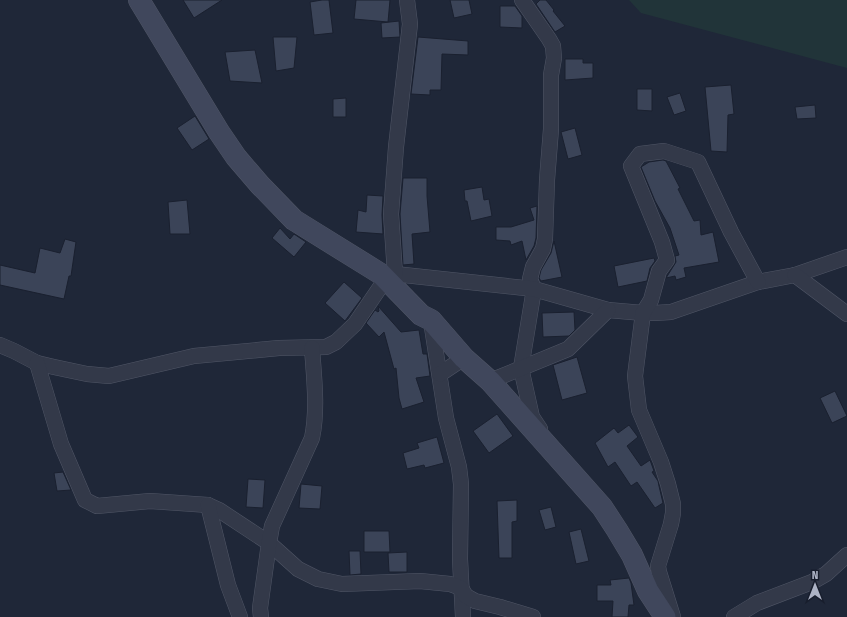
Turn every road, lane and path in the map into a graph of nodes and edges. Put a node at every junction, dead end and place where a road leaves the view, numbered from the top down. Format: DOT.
graph roads {
  1 [pos="139,0"];
  2 [pos="406,0"];
  3 [pos="522,0"];
  4 [pos="847,257"];
  5 [pos="795,275"];
  6 [pos="387,276"];
  7 [pos="758,282"];
  8 [pos="534,289"];
  9 [pos="608,310"];
  10 [pos="643,314"];
  11 [pos="847,314"];
  12 [pos="431,320"];
  13 [pos="0,345"];
  14 [pos="312,348"];
  15 [pos="464,358"];
  16 [pos="37,363"];
  17 [pos="521,368"];
  18 [pos="440,374"];
  19 [pos="490,381"];
  20 [pos="556,455"];
  21 [pos="208,505"];
  22 [pos="269,543"];
  23 [pos="847,555"];
  24 [pos="461,588"];
  25 [pos="240,617"];
  26 [pos="261,617"];
  27 [pos="463,617"];
  28 [pos="533,617"];
  29 [pos="665,617"];
  30 [pos="673,617"];
  31 [pos="734,617"];
  1 -- 6 [label="main road"];
  2 -- 6 [label="street"];
  3 -- 8 [label="street"];
  4 -- 5 [label="street"];
  5 -- 7 [label="street"];
  5 -- 11 [label="street"];
  6 -- 8 [label="street"];
  6 -- 12 [label="main road"];
  6 -- 14 [label="street"];
  7 -- 10 [label="street"];
  7 -- 10 [label="street"];
  8 -- 9 [label="street"];
  8 -- 17 [label="street"];
  9 -- 10 [label="street"];
  9 -- 17 [label="street"];
  10 -- 30 [label="street"];
  12 -- 15 [label="main road"];
  12 -- 18 [label="street"];
  13 -- 16 [label="street"];
  14 -- 16 [label="street"];
  14 -- 22 [label="street"];
  15 -- 18 [label="street"];
  15 -- 19 [label="main road"];
  16 -- 21 [label="street"];
  17 -- 19 [label="street"];
  17 -- 20 [label="street"];
  18 -- 24 [label="street"];
  19 -- 20 [label="main road"];
  20 -- 29 [label="main road"];
  21 -- 22 [label="street"];
  21 -- 25 [label="street"];
  22 -- 24 [label="street"];
  22 -- 26 [label="street"];
  23 -- 31 [label="street"];
  24 -- 27 [label="street"];
  24 -- 28 [label="street"];
}
